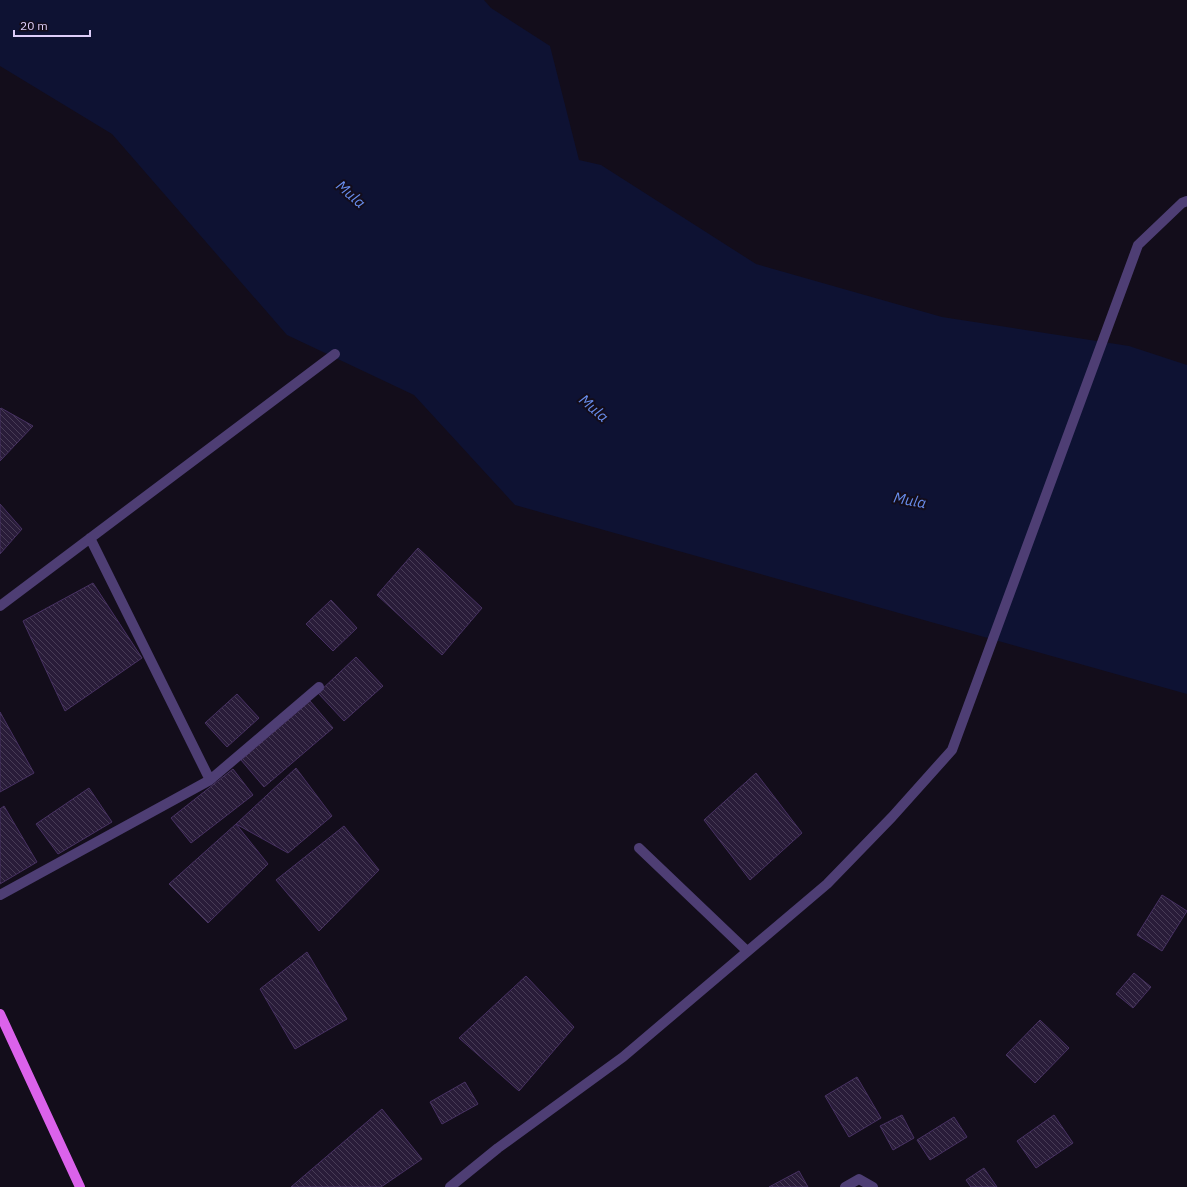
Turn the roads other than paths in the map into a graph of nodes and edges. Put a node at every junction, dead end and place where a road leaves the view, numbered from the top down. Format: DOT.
graph roads {
  1 [pos="1187,200"];
  2 [pos="335,354"];
  3 [pos="90,538"];
  4 [pos="0,606"];
  5 [pos="319,687"];
  6 [pos="210,780"];
  7 [pos="639,848"];
  8 [pos="0,895"];
  9 [pos="747,951"];
  10 [pos="0,1014"];
  11 [pos="80,1187"];
  12 [pos="450,1187"];
  13 [pos="845,1187"];
  14 [pos="873,1187"];
  1 -- 9 [label="street"];
  2 -- 3 [label="street"];
  3 -- 4 [label="street"];
  3 -- 6 [label="street"];
  5 -- 6 [label="street"];
  6 -- 8 [label="street"];
  7 -- 9 [label="street"];
  9 -- 12 [label="street"];
  10 -- 11 [label="main road"];
  13 -- 14 [label="street"];
}
